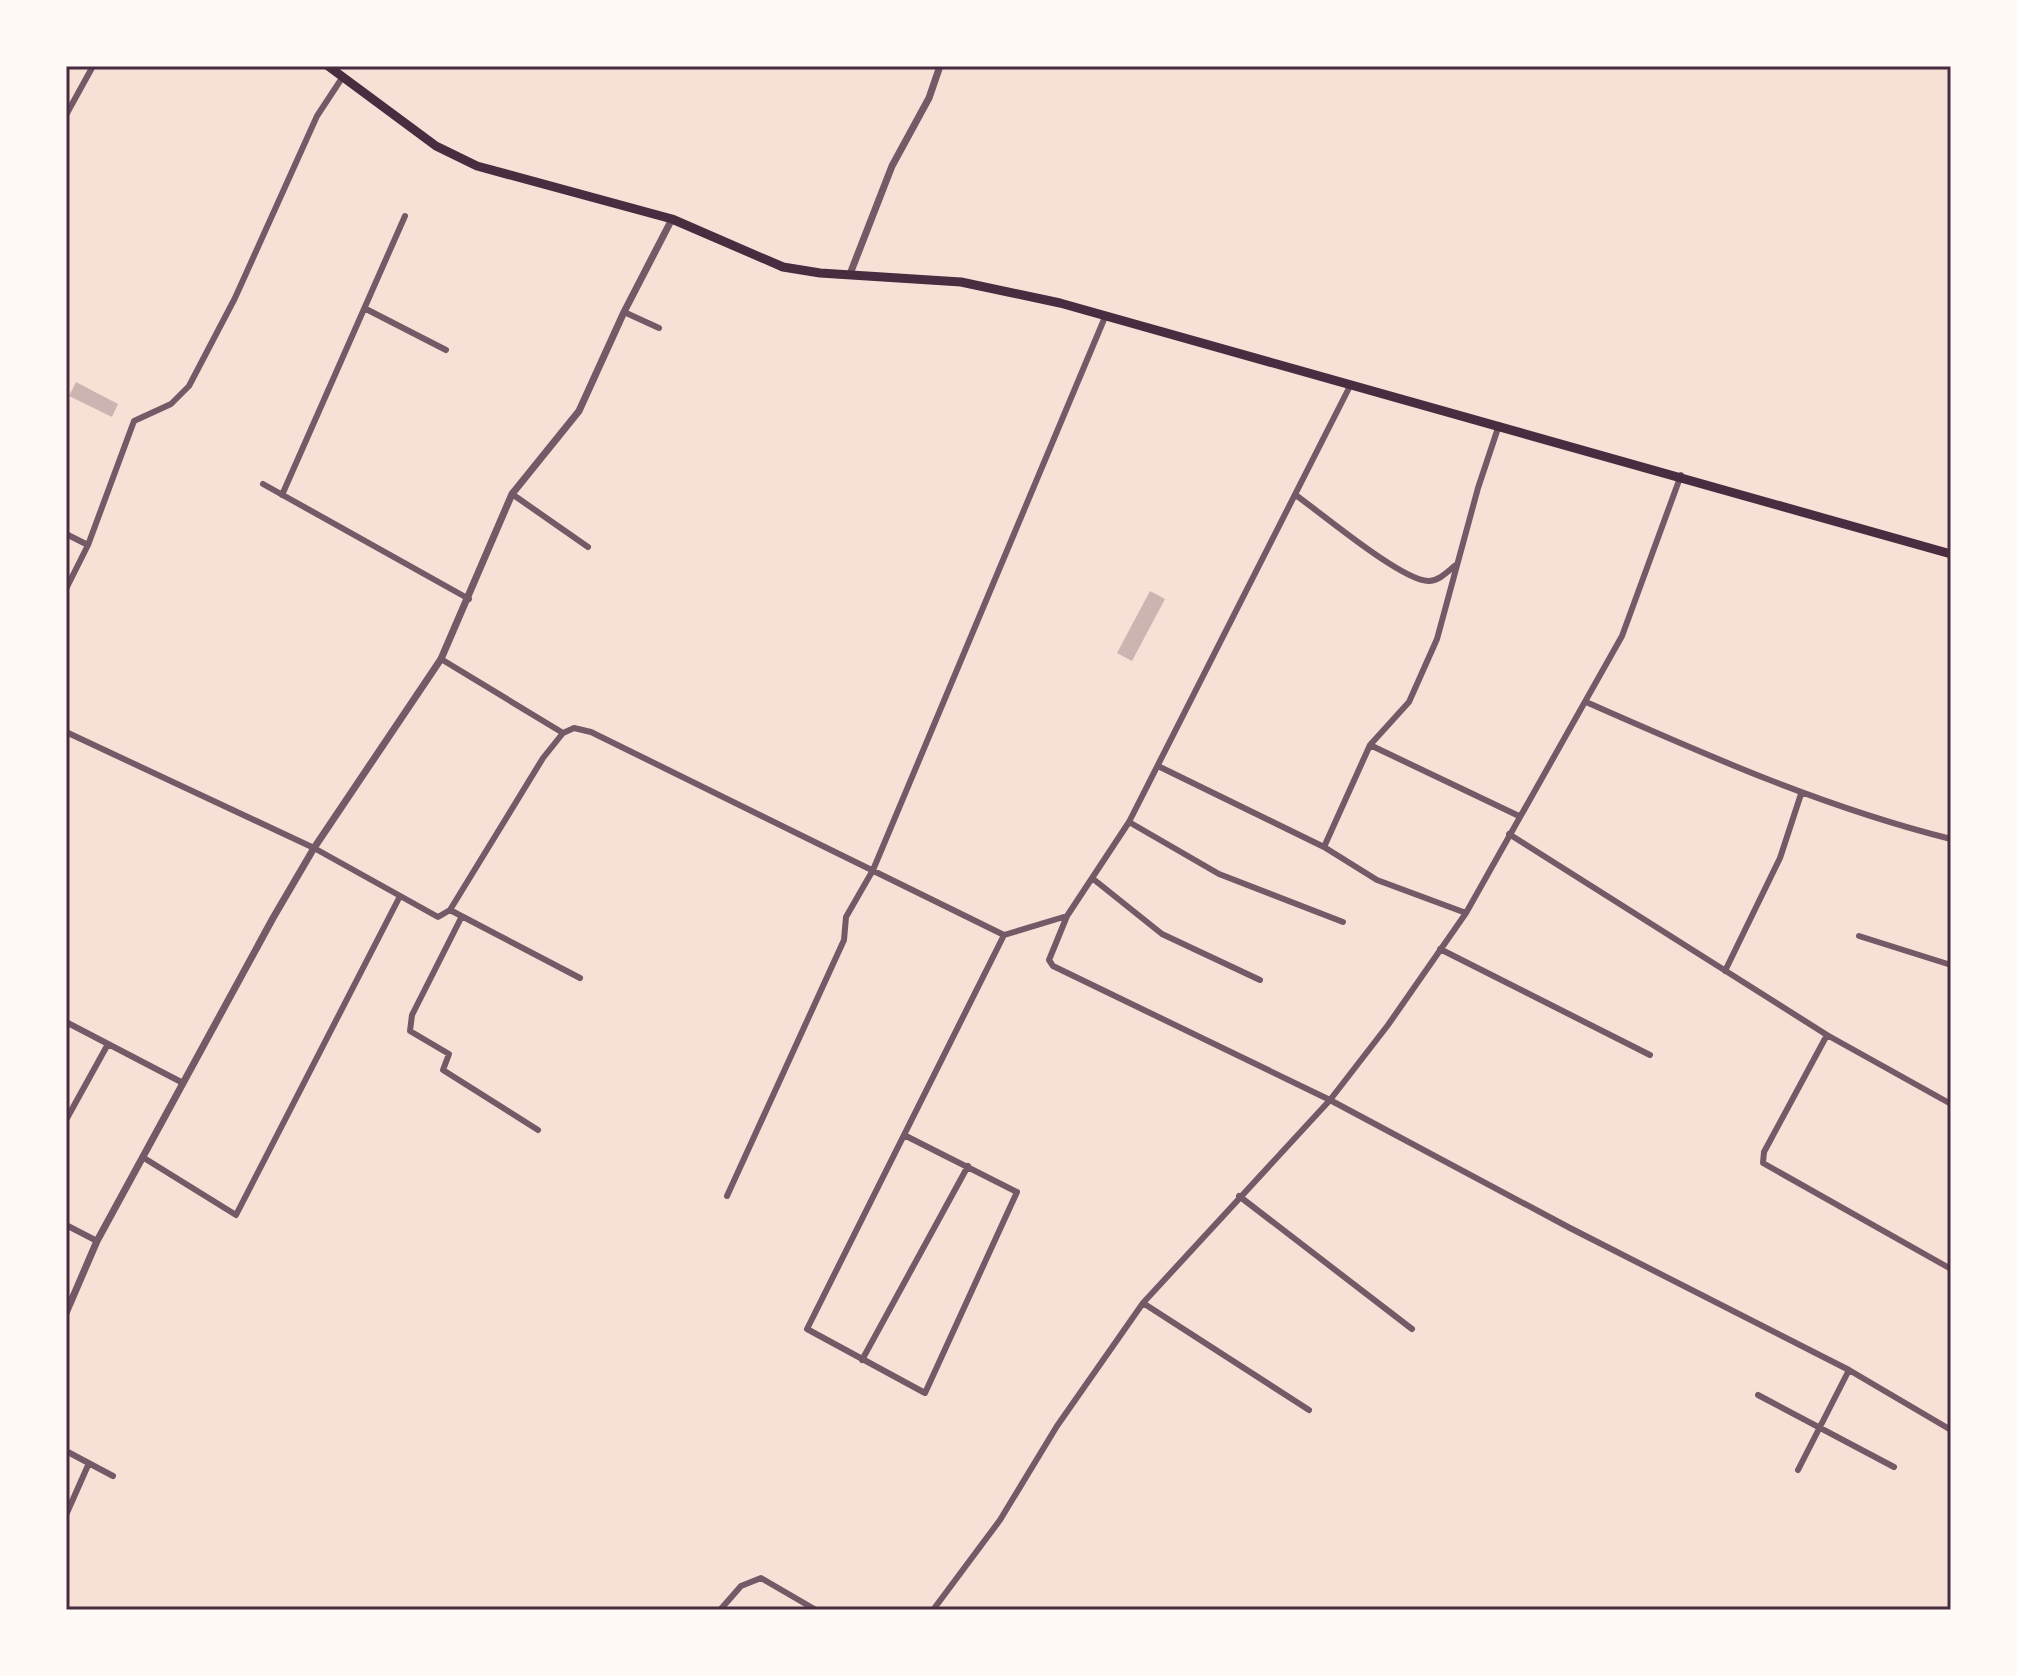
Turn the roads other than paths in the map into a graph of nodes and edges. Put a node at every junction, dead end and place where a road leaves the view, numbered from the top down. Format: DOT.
graph roads {
  1 [pos="93,66"];
  2 [pos="328,66"];
  3 [pos="940,66"];
  4 [pos="342,78"];
  5 [pos="66,115"];
  6 [pos="405,216"];
  7 [pos="672,219"];
  8 [pos="850,274"];
  9 [pos="366,309"];
  10 [pos="624,312"];
  11 [pos="1105,317"];
  12 [pos="659,328"];
  13 [pos="446,350"];
  14 [pos="1350,386"];
  15 [pos="1499,425"];
  16 [pos="1681,475"];
  17 [pos="263,484"];
  18 [pos="512,494"];
  19 [pos="282,495"];
  20 [pos="1297,496"];
  21 [pos="66,534"];
  22 [pos="88,545"];
  23 [pos="588,547"];
  24 [pos="1951,554"];
  25 [pos="1456,565"];
  26 [pos="66,589"];
  27 [pos="469,599"];
  28 [pos="441,659"];
  29 [pos="1586,702"];
  30 [pos="66,732"];
  31 [pos="563,733"];
  32 [pos="1370,745"];
  33 [pos="1160,767"];
  34 [pos="1801,794"];
  35 [pos="1519,816"];
  36 [pos="1129,822"];
  37 [pos="1509,834"];
  38 [pos="1951,839"];
  39 [pos="1324,847"];
  40 [pos="314,848"];
  41 [pos="873,870"];
  42 [pos="1092,878"];
  43 [pos="399,898"];
  44 [pos="450,910"];
  45 [pos="1466,913"];
  46 [pos="1067,916"];
  47 [pos="461,918"];
  48 [pos="1343,922"];
  49 [pos="1004,935"];
  50 [pos="1859,936"];
  51 [pos="1440,949"];
  52 [pos="1951,965"];
  53 [pos="1725,971"];
  54 [pos="580,978"];
  55 [pos="1260,980"];
  56 [pos="66,1022"];
  57 [pos="1827,1035"];
  58 [pos="108,1044"];
  59 [pos="1650,1055"];
  60 [pos="183,1083"];
  61 [pos="1330,1100"];
  62 [pos="1951,1104"];
  63 [pos="66,1120"];
  64 [pos="538,1130"];
  65 [pos="904,1135"];
  66 [pos="144,1158"];
  67 [pos="968,1166"];
  68 [pos="727,1196"];
  69 [pos="1239,1196"];
  70 [pos="66,1225"];
  71 [pos="97,1241"];
  72 [pos="1951,1269"];
  73 [pos="1143,1303"];
  74 [pos="66,1313"];
  75 [pos="1412,1329"];
  76 [pos="862,1360"];
  77 [pos="1849,1370"];
  78 [pos="1758,1395"];
  79 [pos="1309,1410"];
  80 [pos="1820,1426"];
  81 [pos="1951,1430"];
  82 [pos="66,1451"];
  83 [pos="89,1463"];
  84 [pos="1894,1467"];
  85 [pos="1798,1470"];
  86 [pos="113,1476"];
  87 [pos="66,1515"];
  88 [pos="720,1610"];
  89 [pos="816,1610"];
  90 [pos="933,1610"];
  1 -- 5 [label="street"];
  2 -- 4 [label="main road"];
  3 -- 8 [label="street"];
  4 -- 7 [label="main road"];
  4 -- 22 [label="street"];
  6 -- 9 [label="street"];
  7 -- 8 [label="main road"];
  7 -- 10 [label="street"];
  8 -- 11 [label="main road"];
  9 -- 13 [label="street"];
  9 -- 19 [label="street"];
  10 -- 12 [label="street"];
  10 -- 18 [label="street"];
  11 -- 14 [label="main road"];
  11 -- 41 [label="street"];
  14 -- 15 [label="main road"];
  14 -- 20 [label="street"];
  15 -- 16 [label="main road"];
  15 -- 25 [label="street"];
  16 -- 24 [label="main road"];
  16 -- 29 [label="street"];
  17 -- 19 [label="street"];
  18 -- 23 [label="street"];
  18 -- 27 [label="street"];
  19 -- 27 [label="street"];
  20 -- 25 [label="street"];
  20 -- 33 [label="street"];
  21 -- 22 [label="street"];
  22 -- 26 [label="street"];
  25 -- 32 [label="street"];
  27 -- 28 [label="street"];
  28 -- 31 [label="street"];
  28 -- 40 [label="street"];
  29 -- 34 [label="street"];
  29 -- 35 [label="street"];
  30 -- 40 [label="street"];
  31 -- 41 [label="street"];
  31 -- 44 [label="street"];
  32 -- 35 [label="street"];
  32 -- 39 [label="street"];
  33 -- 36 [label="street"];
  33 -- 39 [label="street"];
  34 -- 38 [label="street"];
  34 -- 53 [label="street"];
  35 -- 37 [label="street"];
  36 -- 42 [label="street"];
  36 -- 48 [label="street"];
  37 -- 45 [label="street"];
  37 -- 53 [label="street"];
  39 -- 45 [label="street"];
  40 -- 43 [label="street"];
  40 -- 60 [label="street"];
  41 -- 49 [label="street"];
  41 -- 68 [label="street"];
  42 -- 46 [label="street"];
  42 -- 55 [label="street"];
  43 -- 44 [label="street"];
  43 -- 66 [label="street"];
  44 -- 47 [label="street"];
  45 -- 51 [label="street"];
  46 -- 49 [label="street"];
  46 -- 61 [label="street"];
  47 -- 54 [label="street"];
  47 -- 64 [label="street"];
  49 -- 65 [label="street"];
  50 -- 52 [label="street"];
  51 -- 59 [label="street"];
  51 -- 61 [label="street"];
  53 -- 57 [label="street"];
  56 -- 58 [label="street"];
  57 -- 62 [label="street"];
  57 -- 72 [label="street"];
  58 -- 60 [label="street"];
  58 -- 63 [label="street"];
  60 -- 66 [label="street"];
  61 -- 69 [label="street"];
  61 -- 77 [label="street"];
  65 -- 67 [label="street"];
  65 -- 76 [label="street"];
  66 -- 71 [label="street"];
  67 -- 76 [label="street"];
  67 -- 76 [label="street"];
  69 -- 73 [label="street"];
  69 -- 75 [label="street"];
  70 -- 71 [label="street"];
  71 -- 74 [label="street"];
  73 -- 79 [label="street"];
  73 -- 90 [label="street"];
  77 -- 80 [label="street"];
  77 -- 81 [label="street"];
  78 -- 80 [label="street"];
  80 -- 84 [label="street"];
  80 -- 85 [label="street"];
  82 -- 83 [label="street"];
  83 -- 86 [label="street"];
  83 -- 87 [label="street"];
  88 -- 89 [label="street"];
}
